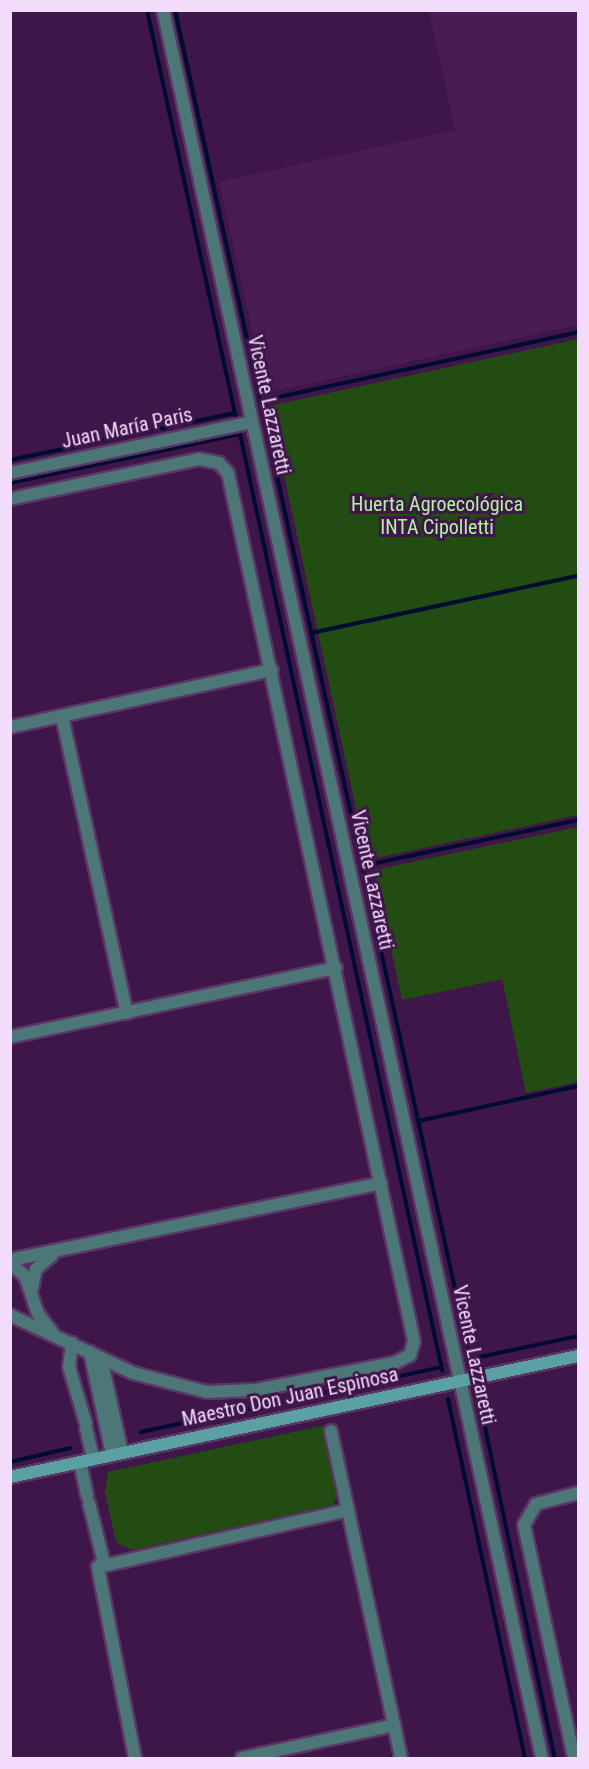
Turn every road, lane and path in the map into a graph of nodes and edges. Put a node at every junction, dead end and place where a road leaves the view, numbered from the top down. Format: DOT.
graph roads {
  1 [pos="163,10"];
  2 [pos="252,422"];
  3 [pos="10,472"];
  4 [pos="10,499"];
  5 [pos="272,670"];
  6 [pos="62,716"];
  7 [pos="10,727"];
  8 [pos="336,968"];
  9 [pos="127,1012"];
  10 [pos="10,1037"];
  11 [pos="381,1183"];
  12 [pos="61,1251"];
  13 [pos="10,1261"];
  14 [pos="32,1291"];
  15 [pos="10,1315"];
  16 [pos="52,1333"];
  17 [pos="72,1343"];
  18 [pos="90,1352"];
  19 [pos="579,1356"];
  20 [pos="101,1358"];
  21 [pos="460,1381"];
  22 [pos="332,1431"];
  23 [pos="117,1454"];
  24 [pos="93,1460"];
  25 [pos="80,1462"];
  26 [pos="10,1478"];
  27 [pos="579,1493"];
  28 [pos="348,1510"];
  29 [pos="104,1563"];
  30 [pos="394,1725"];
  31 [pos="135,1758"];
  32 [pos="242,1758"];
  33 [pos="401,1758"];
  34 [pos="542,1758"];
  35 [pos="574,1758"];
  1 -- 2 [label="street, Vicente Lazzaretti"];
  2 -- 3 [label="street, Juan María Paris"];
  2 -- 21 [label="street, Vicente Lazzaretti"];
  4 -- 5 [label="street"];
  5 -- 6 [label="street"];
  5 -- 8 [label="street"];
  6 -- 7 [label="street"];
  6 -- 9 [label="street"];
  8 -- 9 [label="street"];
  8 -- 11 [label="street"];
  9 -- 10 [label="street"];
  11 -- 12 [label="street"];
  11 -- 20 [label="street"];
  12 -- 13 [label="street"];
  12 -- 14 [label="street"];
  13 -- 14 [label="street"];
  14 -- 16 [label="street"];
  15 -- 16 [label="street"];
  16 -- 17 [label="street"];
  17 -- 18 [label="street"];
  17 -- 24 [label="street"];
  18 -- 20 [label="street"];
  18 -- 23 [label="street"];
  19 -- 21 [label="main road, Maestro Don Juan Espinosa"];
  20 -- 23 [label="street"];
  21 -- 23 [label="main road, Maestro Don Juan Espinosa"];
  21 -- 34 [label="street, Vicente Lazzaretti"];
  22 -- 28 [label="street"];
  23 -- 24 [label="main road, Maestro Don Juan Espinosa"];
  24 -- 25 [label="main road, Maestro Don Juan Espinosa"];
  25 -- 26 [label="main road, Maestro Don Juan Espinosa"];
  25 -- 29 [label="street"];
  27 -- 35 [label="street"];
  28 -- 29 [label="street"];
  28 -- 30 [label="street"];
  29 -- 31 [label="street"];
  30 -- 32 [label="street"];
  30 -- 33 [label="street"];
}
